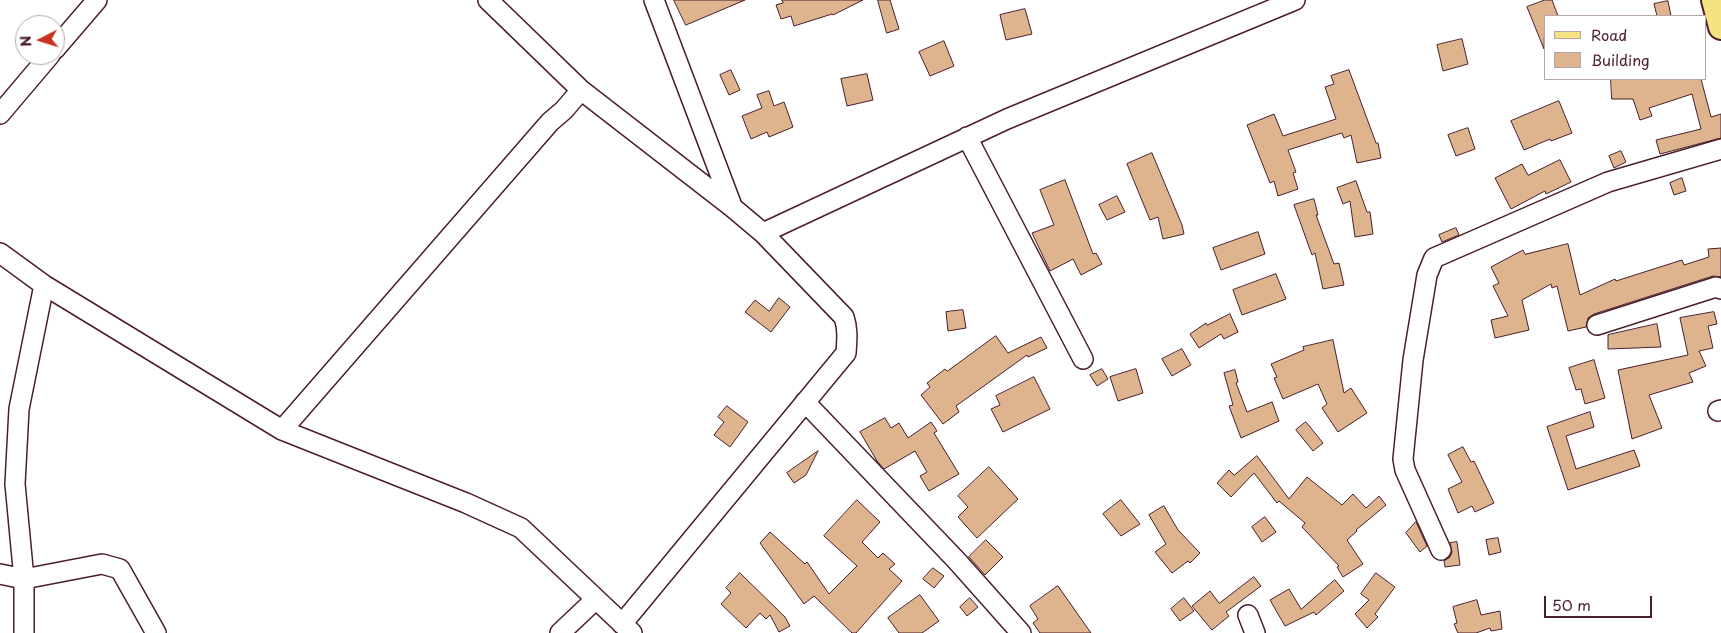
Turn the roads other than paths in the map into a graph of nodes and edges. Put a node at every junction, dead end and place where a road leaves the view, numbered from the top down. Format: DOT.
graph roads {
  1 [pos="98,0"];
  2 [pos="488,0"];
  3 [pos="654,0"];
  4 [pos="1295,0"];
  5 [pos="1714,0"];
  6 [pos="1721,27"];
  7 [pos="65,38"];
  8 [pos="42,65"];
  9 [pos="581,90"];
  10 [pos="0,114"];
  11 [pos="967,137"];
  12 [pos="1721,149"];
  13 [pos="732,207"];
  14 [pos="762,233"];
  15 [pos="0,253"];
  16 [pos="44,285"];
  17 [pos="1721,289"];
  18 [pos="1597,325"];
  19 [pos="1083,359"];
  20 [pos="805,402"];
  21 [pos="282,430"];
  22 [pos="1441,550"];
  23 [pos="0,574"];
  24 [pos="24,579"];
  25 [pos="596,599"];
  26 [pos="1248,616"];
  27 [pos="627,628"];
  28 [pos="24,633"];
  29 [pos="156,633"];
  30 [pos="560,633"];
  31 [pos="1020,633"];
  32 [pos="1255,633"];
  1 -- 7 [label="street"];
  2 -- 9 [label="street"];
  3 -- 13 [label="street"];
  4 -- 11 [label="street"];
  5 -- 6 [label="main road"];
  8 -- 10 [label="street"];
  9 -- 13 [label="street"];
  9 -- 21 [label="street"];
  11 -- 14 [label="street"];
  11 -- 19 [label="street"];
  12 -- 22 [label="street"];
  13 -- 14 [label="street"];
  14 -- 20 [label="street"];
  15 -- 16 [label="street"];
  16 -- 21 [label="street"];
  16 -- 24 [label="street"];
  17 -- 18 [label="street"];
  20 -- 27 [label="street"];
  20 -- 31 [label="street"];
  21 -- 25 [label="street"];
  23 -- 24 [label="street"];
  24 -- 28 [label="street"];
  24 -- 29 [label="street"];
  25 -- 27 [label="street"];
  25 -- 30 [label="street"];
  26 -- 32 [label="street"];
}
